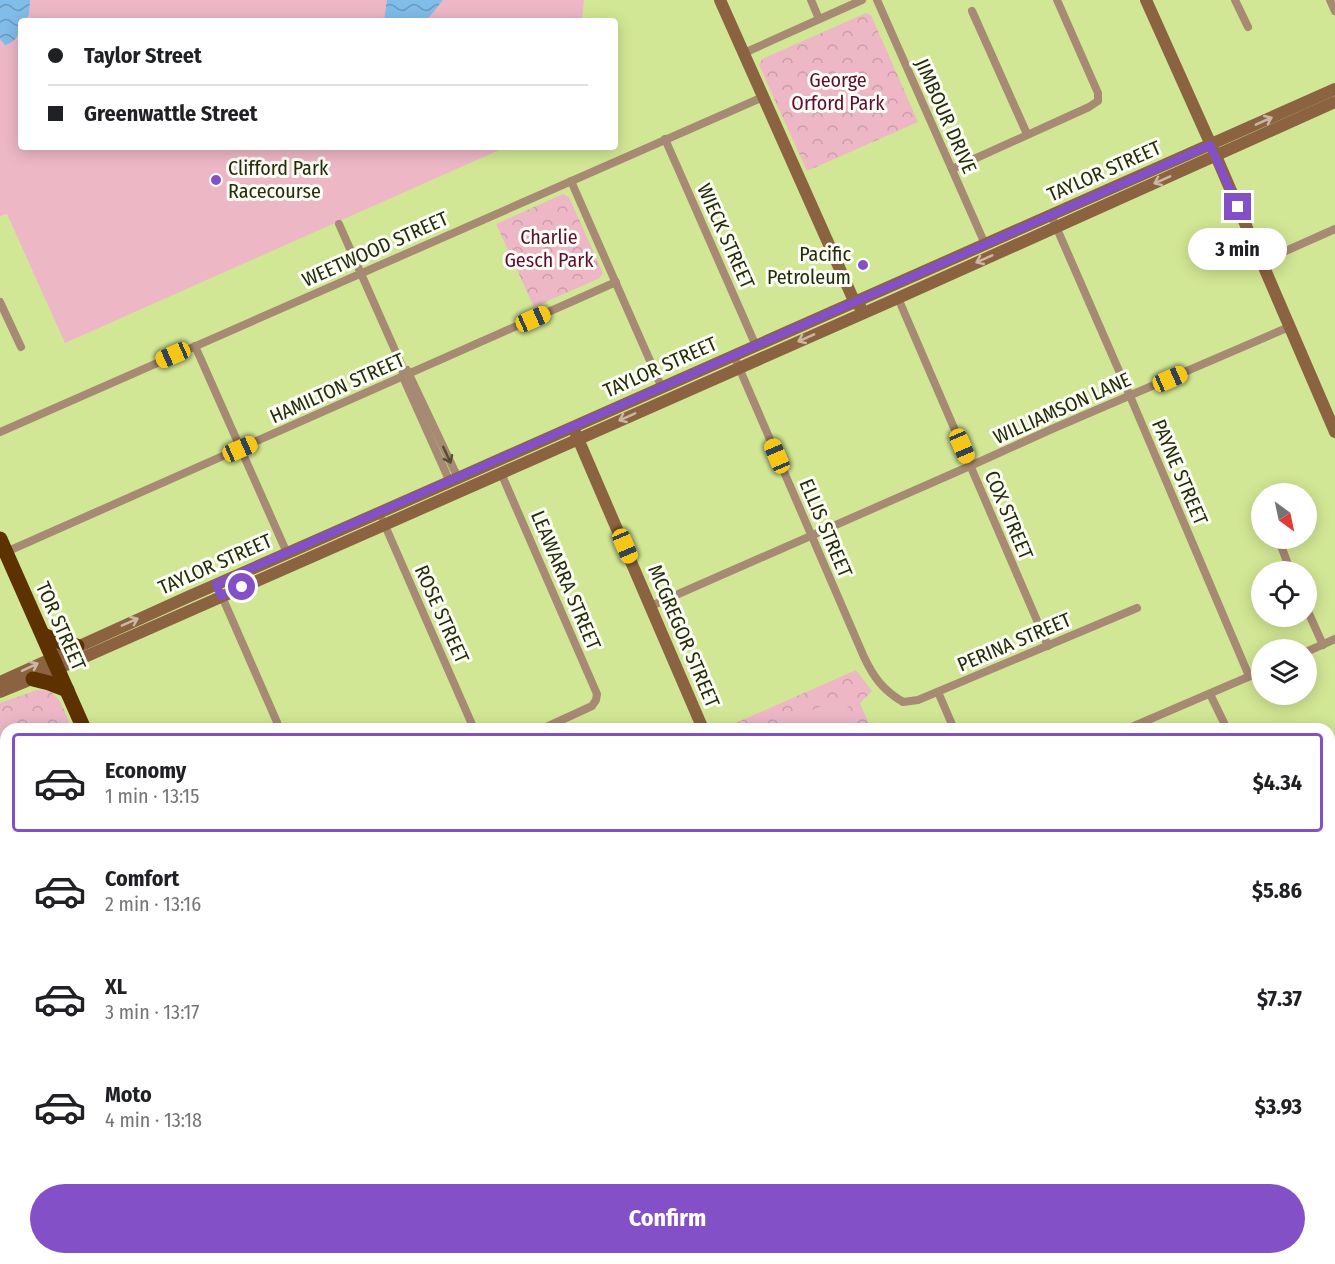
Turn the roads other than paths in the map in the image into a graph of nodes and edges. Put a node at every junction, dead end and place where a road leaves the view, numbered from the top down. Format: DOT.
graph roads {
  1 [pos="720,0"];
  2 [pos="811,0"];
  3 [pos="862,0"];
  4 [pos="877,0"];
  5 [pos="1057,0"];
  6 [pos="1146,0"];
  7 [pos="1235,0"];
  8 [pos="1330,0"];
  9 [pos="972,11"];
  10 [pos="1335,11"];
  11 [pos="819,20"];
  12 [pos="1248,27"];
  13 [pos="744,53"];
  14 [pos="1335,89"];
  15 [pos="763,97"];
  16 [pos="1335,102"];
  17 [pos="1027,134"];
  18 [pos="665,139"];
  19 [pos="1213,150"];
  20 [pos="952,169"];
  21 [pos="571,181"];
  22 [pos="1054,221"];
  23 [pos="339,224"];
  24 [pos="1335,229"];
  25 [pos="985,244"];
  26 [pos="1261,262"];
  27 [pos="361,273"];
  28 [pos="616,282"];
  29 [pos="898,297"];
  30 [pos="0,302"];
  31 [pos="855,303"];
  32 [pos="1289,327"];
  33 [pos="195,346"];
  34 [pos="756,346"];
  35 [pos="21,347"];
  36 [pos="736,361"];
  37 [pos="407,375"];
  38 [pos="662,388"];
  39 [pos="1130,396"];
  40 [pos="0,432"];
  41 [pos="1335,432"];
  42 [pos="575,433"];
  43 [pos="240,449"];
  44 [pos="970,466"];
  45 [pos="501,473"];
  46 [pos="454,480"];
  47 [pos="382,519"];
  48 [pos="811,536"];
  49 [pos="3,546"];
  50 [pos="286,554"];
  51 [pos="219,590"];
  52 [pos="651,606"];
  53 [pos="1137,608"];
  54 [pos="1315,627"];
  55 [pos="43,634"];
  56 [pos="1335,639"];
  57 [pos="1323,645"];
  58 [pos="77,646"];
  59 [pos="1048,646"];
  60 [pos="1317,647"];
  61 [pos="55,663"];
  62 [pos="1249,676"];
  63 [pos="33,679"];
  64 [pos="0,682"];
  65 [pos="67,690"];
  66 [pos="0,692"];
  67 [pos="938,692"];
  68 [pos="1210,694"];
  69 [pos="903,702"];
  70 [pos="81,723"];
  71 [pos="277,723"];
  72 [pos="471,723"];
  73 [pos="555,723"];
  74 [pos="700,723"];
  75 [pos="951,723"];
  76 [pos="1141,723"];
  77 [pos="1224,723"];
  1 -- 13 [label="main road"];
  2 -- 11 [label="street"];
  3 -- 11 [label="street"];
  4 -- 20 [label="street, JIMBOUR DRIVE"];
  5 -- 17 [label="street"];
  6 -- 19 [label="main road"];
  7 -- 12 [label="street"];
  8 -- 10 [label="street"];
  9 -- 17 [label="street"];
  11 -- 13 [label="street"];
  13 -- 15 [label="main road"];
  19 -- 14 [label="main road, TAYLOR STREET, one-way"];
  15 -- 18 [label="street, WEETWOOD STREET"];
  15 -- 31 [label="main road"];
  16 -- 19 [label="main road, TAYLOR STREET"];
  17 -- 20 [label="street"];
  18 -- 21 [label="street, WEETWOOD STREET"];
  18 -- 34 [label="street, WIECK STREET"];
  19 -- 22 [label="main road, TAYLOR STREET"];
  19 -- 26 [label="main road"];
  20 -- 25 [label="street, JIMBOUR DRIVE"];
  21 -- 27 [label="street, WEETWOOD STREET"];
  21 -- 28 [label="street"];
  22 -- 25 [label="main road, TAYLOR STREET"];
  22 -- 29 [label="main road, TAYLOR STREET, one-way"];
  22 -- 39 [label="street, PAYNE STREET"];
  23 -- 27 [label="street"];
  24 -- 26 [label="street"];
  25 -- 31 [label="main road, TAYLOR STREET"];
  26 -- 32 [label="main road"];
  27 -- 33 [label="street, WEETWOOD STREET"];
  27 -- 37 [label="street"];
  28 -- 37 [label="street, HAMILTON STREET"];
  28 -- 38 [label="street"];
  29 -- 31 [label="main road"];
  29 -- 36 [label="main road, TAYLOR STREET, one-way"];
  29 -- 44 [label="street, COX STREET"];
  30 -- 35 [label="street"];
  31 -- 34 [label="main road, TAYLOR STREET"];
  32 -- 39 [label="street, WILLIAMSON LANE"];
  32 -- 41 [label="main road"];
  33 -- 40 [label="street, WEETWOOD STREET"];
  33 -- 43 [label="street"];
  34 -- 36 [label="main road, TAYLOR STREET"];
  36 -- 38 [label="main road, TAYLOR STREET"];
  36 -- 42 [label="main road, TAYLOR STREET, one-way"];
  36 -- 48 [label="street, ELLIS STREET"];
  37 -- 43 [label="street, HAMILTON STREET"];
  37 -- 46 [label="street"];
  38 -- 42 [label="main road, TAYLOR STREET"];
  39 -- 44 [label="street, WILLIAMSON LANE"];
  39 -- 62 [label="street, PAYNE STREET"];
  42 -- 45 [label="main road, TAYLOR STREET"];
  42 -- 46 [label="main road, TAYLOR STREET"];
  42 -- 52 [label="main road, MCGREGOR STREET"];
  43 -- 49 [label="street, HAMILTON STREET"];
  43 -- 50 [label="street"];
  44 -- 48 [label="street, WILLIAMSON LANE"];
  44 -- 59 [label="street, COX STREET"];
  45 -- 47 [label="main road, TAYLOR STREET"];
  45 -- 73 [label="street, LEAWARRA STREET"];
  46 -- 47 [label="main road, TAYLOR STREET"];
  47 -- 50 [label="main road, TAYLOR STREET"];
  47 -- 51 [label="main road, TAYLOR STREET"];
  47 -- 72 [label="street, ROSE STREET"];
  48 -- 52 [label="street, WILLIAMSON LANE"];
  48 -- 69 [label="street, ELLIS STREET"];
  49 -- 55 [label="highway, TOR STREET"];
  50 -- 51 [label="main road, TAYLOR STREET"];
  58 -- 51 [label="main road, TAYLOR STREET, one-way"];
  51 -- 61 [label="main road, TAYLOR STREET"];
  51 -- 71 [label="street"];
  52 -- 74 [label="main road, MCGREGOR STREET"];
  53 -- 59 [label="street, PERINA STREET"];
  54 -- 57 [label="street"];
  55 -- 58 [label="highway"];
  55 -- 61 [label="highway, TOR STREET"];
  56 -- 57 [label="street"];
  57 -- 60 [label="street"];
  58 -- 61 [label="main road, TAYLOR STREET"];
  59 -- 67 [label="street, PERINA STREET"];
  61 -- 63 [label="main road, TAYLOR STREET"];
  64 -- 61 [label="main road, TAYLOR STREET, one-way"];
  61 -- 65 [label="highway, TOR STREET"];
  62 -- 68 [label="street"];
  63 -- 65 [label="highway"];
  63 -- 66 [label="main road, TAYLOR STREET"];
  65 -- 70 [label="highway, TOR STREET"];
  67 -- 69 [label="street, PERINA STREET"];
  67 -- 75 [label="street"];
  68 -- 76 [label="street"];
  68 -- 77 [label="street"];
}
